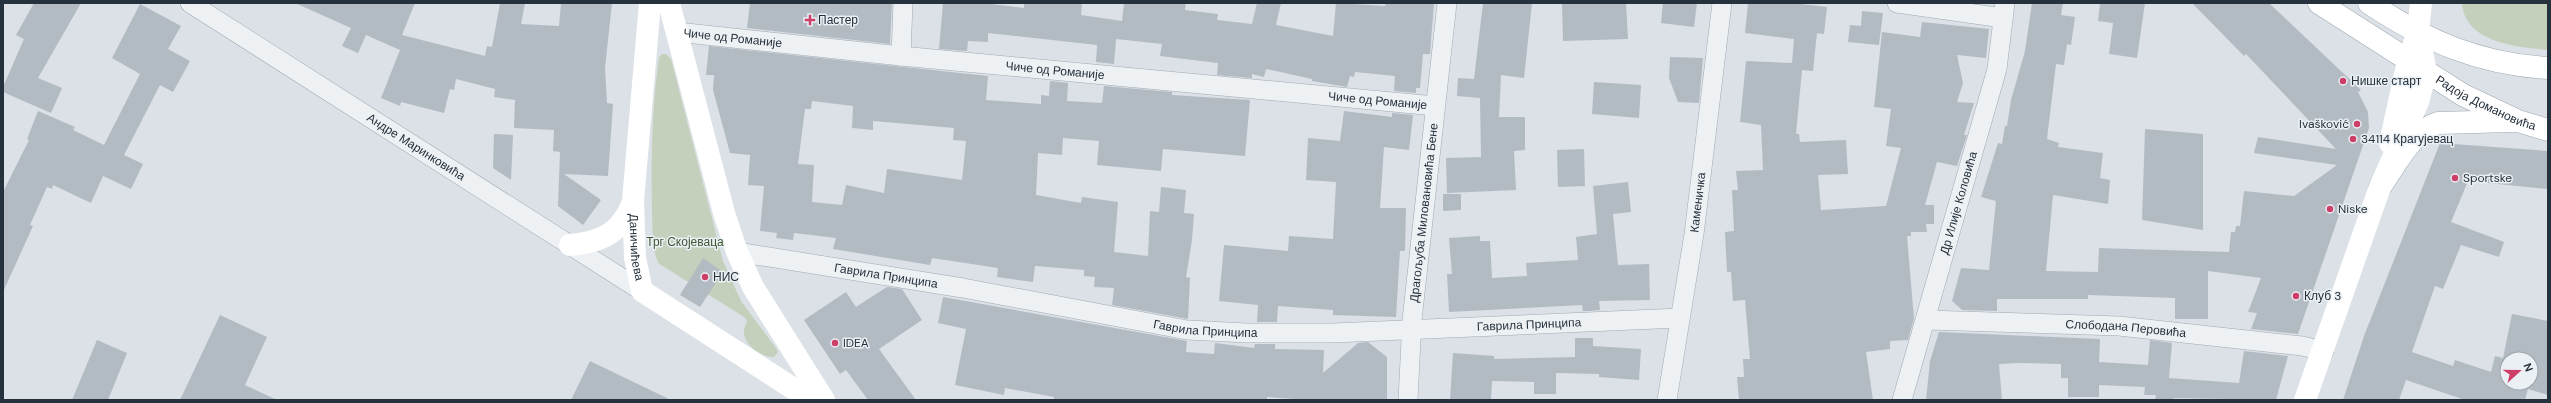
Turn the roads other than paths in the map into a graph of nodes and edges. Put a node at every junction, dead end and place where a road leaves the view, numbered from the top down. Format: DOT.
graph roads {
  1 [pos="190,3"];
  2 [pos="650,3"];
  3 [pos="669,3"];
  4 [pos="903,3"];
  5 [pos="1447,3"];
  6 [pos="1722,3"];
  7 [pos="1896,3"];
  8 [pos="2319,3"];
  9 [pos="2369,3"];
  10 [pos="2421,3"];
  11 [pos="2004,10"];
  12 [pos="648,29"];
  13 [pos="676,32"];
  14 [pos="2418,32"];
  15 [pos="901,56"];
  16 [pos="2417,67"];
  17 [pos="2548,68"];
  18 [pos="1434,106"];
  19 [pos="2518,121"];
  20 [pos="2548,130"];
  21 [pos="2380,187"];
  22 [pos="634,201"];
  23 [pos="570,246"];
  24 [pos="737,252"];
  25 [pos="642,291"];
  26 [pos="1680,318"];
  27 [pos="1926,320"];
  28 [pos="1411,329"];
  29 [pos="782,334"];
  30 [pos="2324,351"];
  31 [pos="765,372"];
  32 [pos="811,400"];
  33 [pos="824,400"];
  34 [pos="1408,400"];
  35 [pos="1667,400"];
  36 [pos="1902,400"];
  37 [pos="2306,400"];
  1 -- 23 [label="street, Андре Маринковића"];
  2 -- 12 [label="street, Даничићева"];
  3 -- 13 [label="street"];
  4 -- 15 [label="street"];
  5 -- 18 [label="street, Драгољуба Миловановића Бене"];
  6 -- 26 [label="street, Каменичка"];
  7 -- 11 [label="street"];
  8 -- 16 [label="street, Радоја Домановића"];
  9 -- 14 [label="street"];
  10 -- 14 [label="street"];
  11 -- 27 [label="street, Др Илије Коловића"];
  12 -- 13 [label="street"];
  12 -- 22 [label="street, Даничићева"];
  13 -- 15 [label="street, Чиче од Романије"];
  13 -- 24 [label="street"];
  14 -- 16 [label="street"];
  14 -- 17 [label="street"];
  15 -- 18 [label="street, Чиче од Романије"];
  16 -- 19 [label="street, Радоја Домановића"];
  16 -- 21 [label="street"];
  18 -- 28 [label="street, Драгољуба Миловановића Бене"];
  19 -- 20 [label="street, Радоја Домановића"];
  19 -- 21 [label="street"];
  21 -- 30 [label="street"];
  22 -- 23 [label="street"];
  22 -- 25 [label="street, Даничићева"];
  23 -- 25 [label="street, Андре Маринковића"];
  24 -- 28 [label="street, Гаврила Принципа"];
  24 -- 29 [label="street"];
  25 -- 31 [label="street, Даничићева"];
  26 -- 28 [label="street, Гаврила Принципа"];
  26 -- 35 [label="street, Каменичка"];
  27 -- 30 [label="street, Слободана Перовића"];
  27 -- 36 [label="street, Др Илије Коловића"];
  28 -- 34 [label="street, Драгољуба Миловановића Бене"];
  29 -- 31 [label="street"];
  29 -- 33 [label="street"];
  30 -- 37 [label="street"];
  31 -- 32 [label="street, Даничићева"];
}
